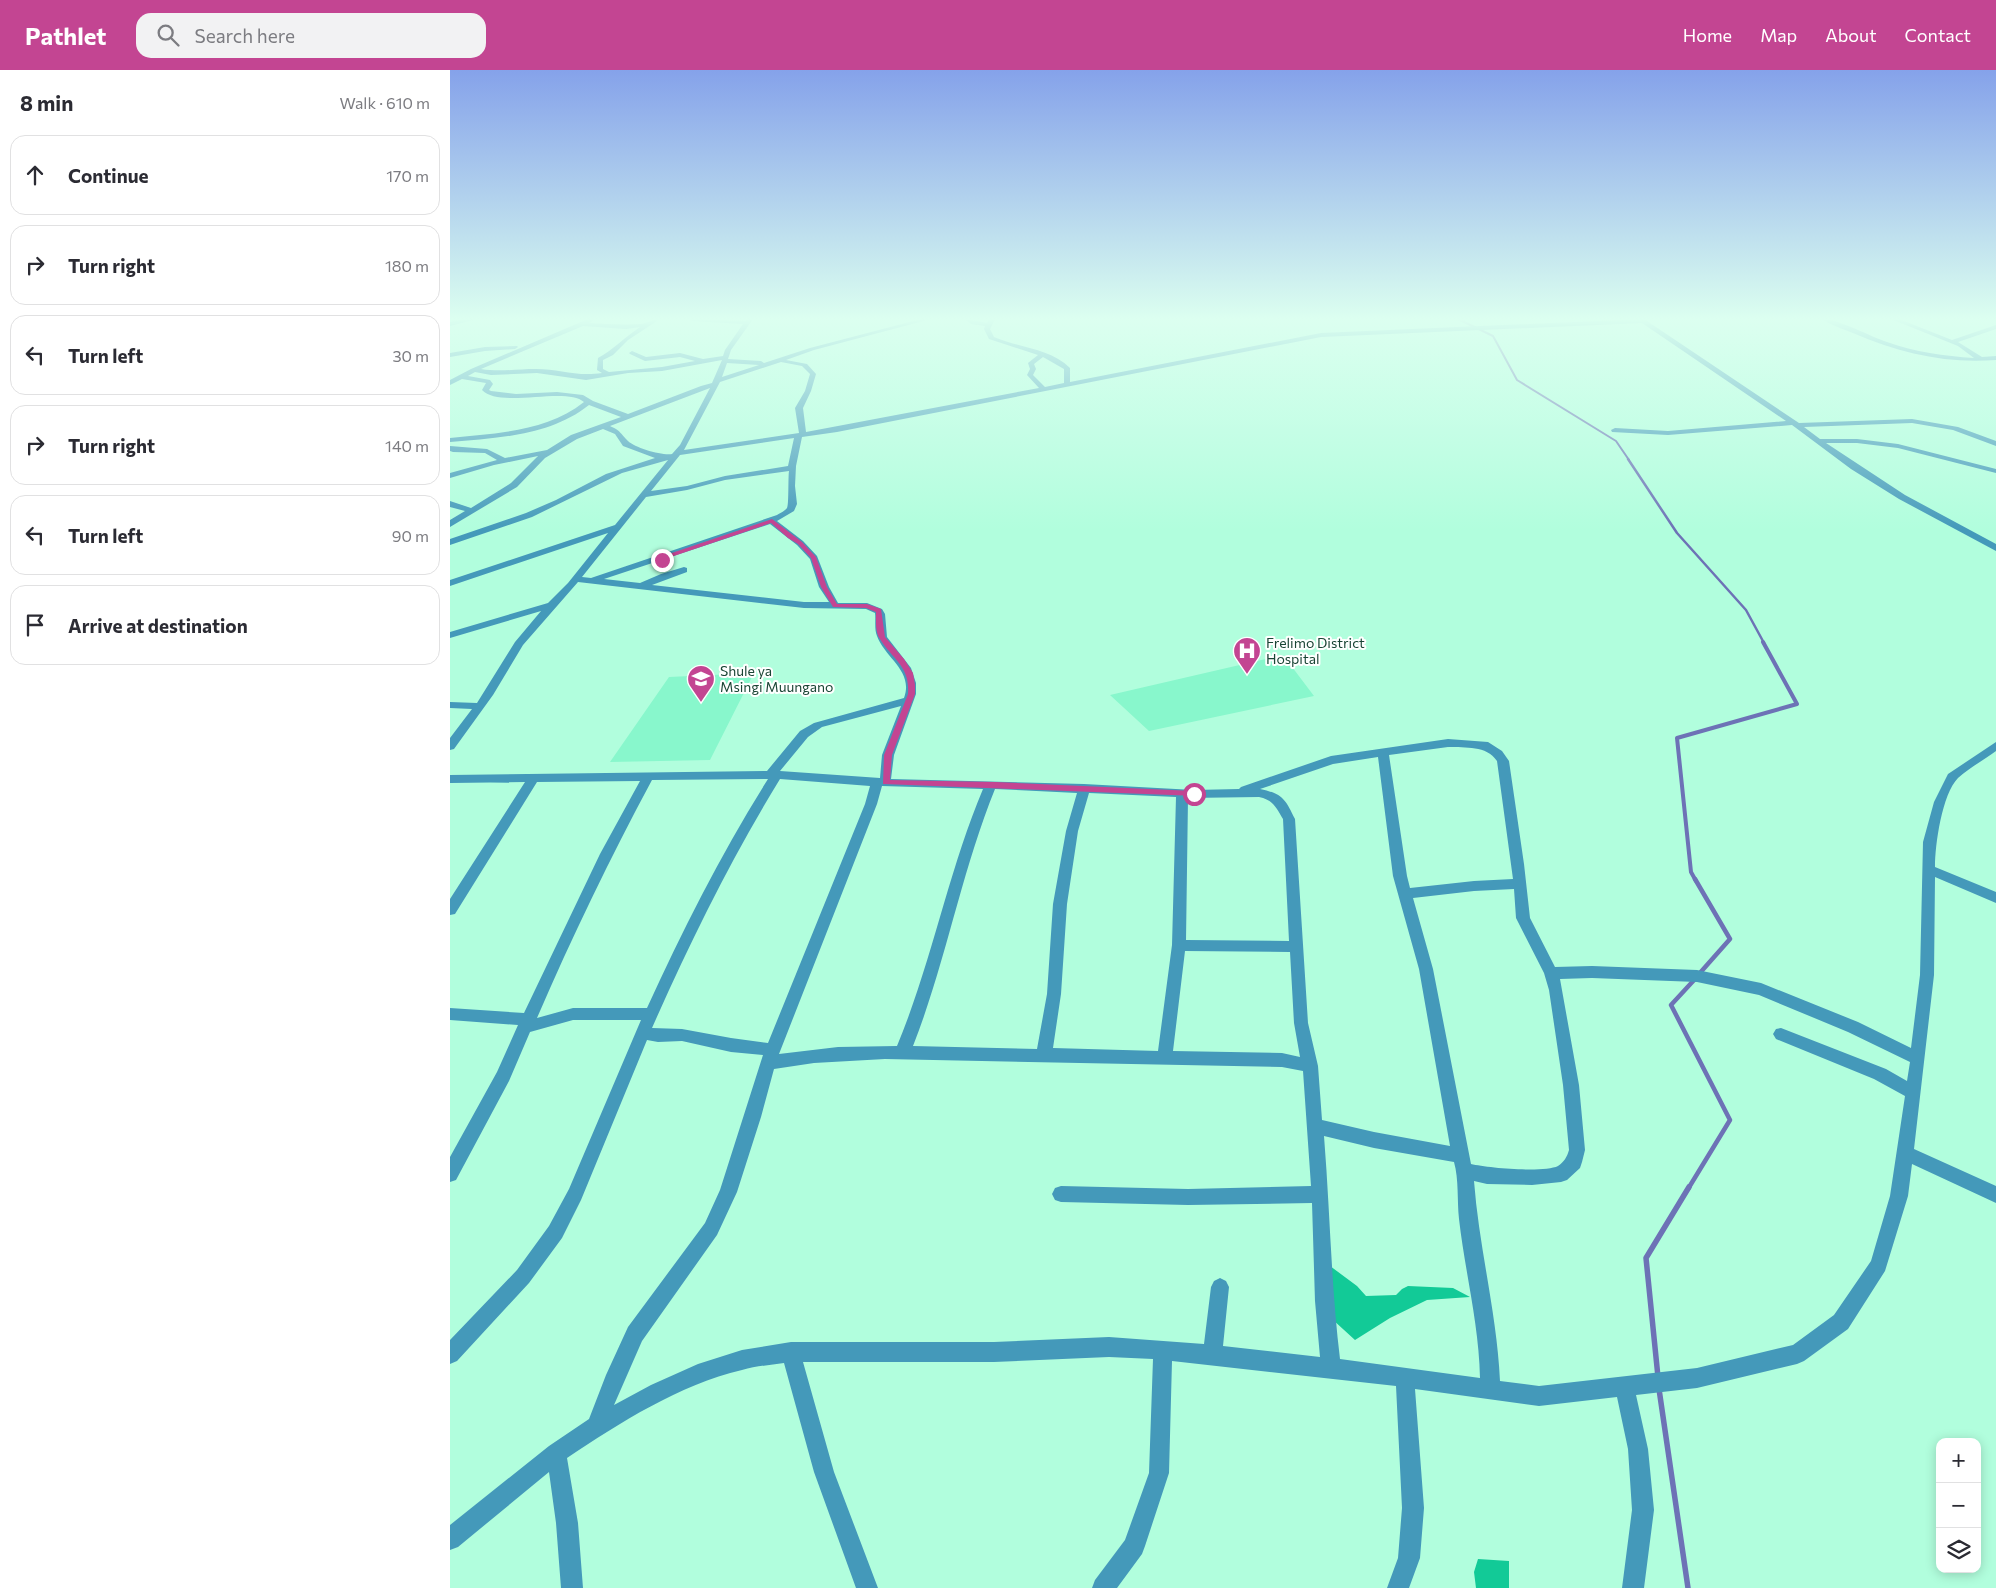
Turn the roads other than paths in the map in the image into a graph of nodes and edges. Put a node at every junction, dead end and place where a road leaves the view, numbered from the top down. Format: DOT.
graph roads {
  1 [pos="485,390"];
  2 [pos="696,390"];
  3 [pos="712,390"];
  4 [pos="808,390"];
  5 [pos="1039,390"];
  6 [pos="1745,390"];
  7 [pos="588,402"];
  8 [pos="628,417"];
  9 [pos="1796,424"];
  10 [pos="603,426"];
  11 [pos="1614,430"];
  12 [pos="1996,434"];
  13 [pos="800,435"];
  14 [pos="475,439"];
  15 [pos="1986,439"];
  16 [pos="450,440"];
  17 [pos="1820,441"];
  18 [pos="1996,444"];
  19 [pos="450,447"];
  20 [pos="553,450"];
  21 [pos="676,454"];
  22 [pos="663,458"];
  23 [pos="505,461"];
  24 [pos="793,468"];
  25 [pos="1996,471"];
  26 [pos="450,476"];
  27 [pos="643,495"];
  28 [pos="450,504"];
  29 [pos="473,510"];
  30 [pos="772,521"];
  31 [pos="450,524"];
  32 [pos="618,527"];
  33 [pos="450,542"];
  34 [pos="1996,548"];
  35 [pos="662,558"];
  36 [pos="684,570"];
  37 [pos="576,579"];
  38 [pos="590,580"];
  39 [pos="450,583"];
  40 [pos="615,583"];
  41 [pos="641,586"];
  42 [pos="552,606"];
  43 [pos="835,606"];
  44 [pos="450,635"];
  45 [pos="909,700"];
  46 [pos="450,706"];
  47 [pos="479,706"];
  48 [pos="450,746"];
  49 [pos="1996,746"];
  50 [pos="1383,752"];
  51 [pos="773,775"];
  52 [pos="648,776"];
  53 [pos="450,779"];
  54 [pos="533,779"];
  55 [pos="881,782"];
  56 [pos="991,785"];
  57 [pos="1084,788"];
  58 [pos="1238,792"];
  59 [pos="1182,793"];
  60 [pos="1928,869"];
  61 [pos="1520,884"];
  62 [pos="1405,894"];
  63 [pos="1996,898"];
  64 [pos="450,910"];
  65 [pos="1178,945"];
  66 [pos="1297,947"];
  67 [pos="1551,973"];
  68 [pos="450,1014"];
  69 [pos="651,1014"];
  70 [pos="528,1023"];
  71 [pos="642,1033"];
  72 [pos="1781,1034"];
  73 [pos="902,1053"];
  74 [pos="1044,1055"];
  75 [pos="771,1056"];
  76 [pos="1165,1056"];
  77 [pos="1918,1059"];
  78 [pos="1310,1066"];
  79 [pos="1913,1092"];
  80 [pos="1314,1126"];
  81 [pos="1905,1153"];
  82 [pos="1460,1155"];
  83 [pos="1465,1172"];
  84 [pos="450,1174"];
  85 [pos="1061,1194"];
  86 [pos="1320,1194"];
  87 [pos="1996,1195"];
  88 [pos="1220,1287"];
  89 [pos="791,1352"];
  90 [pos="1163,1352"];
  91 [pos="450,1354"];
  92 [pos="1212,1355"];
  93 [pos="1331,1368"];
  94 [pos="1404,1378"];
  95 [pos="1624,1386"];
  96 [pos="1490,1390"];
  97 [pos="597,1426"];
  98 [pos="556,1453"];
  99 [pos="450,1539"];
  100 [pos="572,1588"];
  101 [pos="867,1588"];
  102 [pos="1103,1588"];
  103 [pos="1398,1588"];
  104 [pos="1633,1588"];
  1 -- 7 [label="street"];
  2 -- 8 [label="street"];
  3 -- 21 [label="street"];
  4 -- 13 [label="street"];
  5 -- 13 [label="street"];
  6 -- 9 [label="street"];
  7 -- 8 [label="street"];
  7 -- 14 [label="street"];
  8 -- 10 [label="street"];
  9 -- 11 [label="street"];
  9 -- 15 [label="street"];
  9 -- 17 [label="street"];
  10 -- 20 [label="street"];
  10 -- 22 [label="street"];
  12 -- 15 [label="street"];
  13 -- 21 [label="street"];
  13 -- 24 [label="street"];
  14 -- 16 [label="street"];
  14 -- 19 [label="street"];
  15 -- 18 [label="street"];
  17 -- 25 [label="street"];
  17 -- 34 [label="street"];
  19 -- 23 [label="street"];
  20 -- 23 [label="street"];
  20 -- 29 [label="street"];
  21 -- 22 [label="street"];
  21 -- 27 [label="street"];
  22 -- 33 [label="street"];
  23 -- 26 [label="street"];
  24 -- 27 [label="street"];
  24 -- 30 [label="street"];
  27 -- 32 [label="street"];
  28 -- 29 [label="street"];
  29 -- 31 [label="street"];
  30 -- 35 [label="street"];
  30 -- 43 [label="street"];
  32 -- 37 [label="street"];
  32 -- 39 [label="street"];
  35 -- 38 [label="street"];
  35 -- 40 [label="street"];
  36 -- 41 [label="street"];
  37 -- 38 [label="street"];
  37 -- 42 [label="street"];
  38 -- 40 [label="street"];
  40 -- 41 [label="street"];
  41 -- 43 [label="street"];
  42 -- 44 [label="street"];
  42 -- 47 [label="street"];
  43 -- 45 [label="street"];
  45 -- 51 [label="street"];
  45 -- 55 [label="street"];
  46 -- 47 [label="street"];
  47 -- 48 [label="street"];
  49 -- 60 [label="street"];
  50 -- 58 [label="street"];
  50 -- 61 [label="street"];
  50 -- 62 [label="street"];
  51 -- 52 [label="street"];
  51 -- 55 [label="street"];
  51 -- 69 [label="street"];
  52 -- 54 [label="street"];
  52 -- 70 [label="street"];
  53 -- 54 [label="street"];
  54 -- 64 [label="street"];
  55 -- 56 [label="street"];
  55 -- 75 [label="street"];
  56 -- 57 [label="street"];
  56 -- 73 [label="street"];
  57 -- 59 [label="street"];
  57 -- 74 [label="street"];
  58 -- 59 [label="street"];
  58 -- 66 [label="street"];
  59 -- 65 [label="street"];
  60 -- 63 [label="street"];
  60 -- 77 [label="street"];
  61 -- 62 [label="street"];
  61 -- 67 [label="street"];
  62 -- 82 [label="street"];
  65 -- 66 [label="street"];
  65 -- 76 [label="street"];
  66 -- 78 [label="street"];
  67 -- 77 [label="street"];
  67 -- 83 [label="street"];
  68 -- 70 [label="street"];
  69 -- 70 [label="street"];
  69 -- 71 [label="street"];
  70 -- 84 [label="street"];
  71 -- 75 [label="street"];
  71 -- 91 [label="street"];
  72 -- 79 [label="street"];
  73 -- 74 [label="street"];
  73 -- 75 [label="street"];
  74 -- 76 [label="street"];
  75 -- 97 [label="street"];
  76 -- 78 [label="street"];
  77 -- 79 [label="street"];
  78 -- 80 [label="street"];
  79 -- 81 [label="street"];
  80 -- 82 [label="street"];
  80 -- 86 [label="street"];
  81 -- 87 [label="street"];
  81 -- 95 [label="street"];
  82 -- 83 [label="street"];
  83 -- 96 [label="street"];
  85 -- 86 [label="street"];
  86 -- 93 [label="street"];
  88 -- 92 [label="street"];
  89 -- 90 [label="street"];
  89 -- 97 [label="street"];
  89 -- 101 [label="street"];
  90 -- 92 [label="street"];
  90 -- 102 [label="street"];
  92 -- 93 [label="street"];
  93 -- 94 [label="street"];
  94 -- 96 [label="street"];
  94 -- 103 [label="street"];
  95 -- 96 [label="street"];
  95 -- 104 [label="street"];
  97 -- 98 [label="street"];
  98 -- 99 [label="street"];
  98 -- 100 [label="street"];
}
